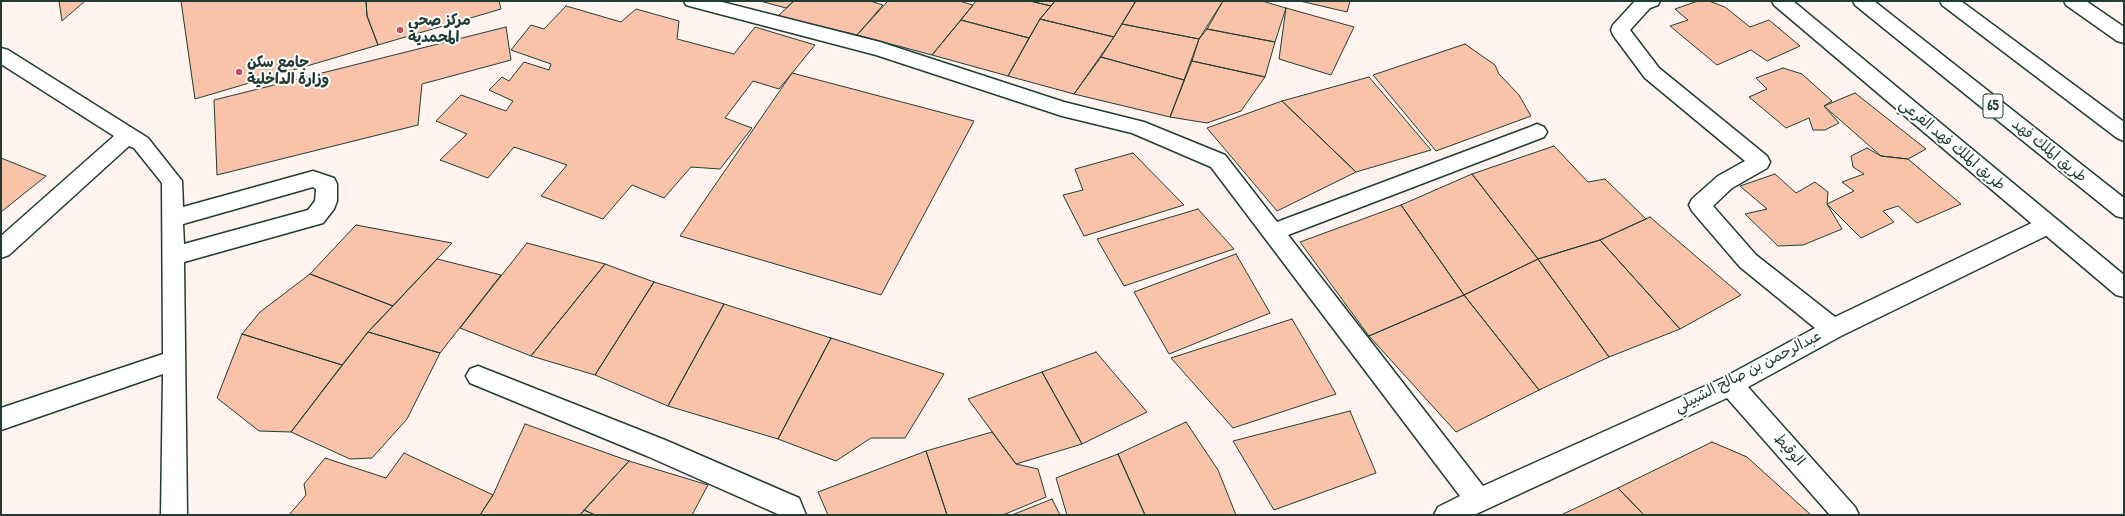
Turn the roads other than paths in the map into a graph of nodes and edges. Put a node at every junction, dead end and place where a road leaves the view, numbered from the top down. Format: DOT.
graph roads {
  1 [pos="693,1"];
  2 [pos="1651,1"];
  3 [pos="1781,1"];
  4 [pos="1862,1"];
  5 [pos="1949,1"];
  6 [pos="2073,1"];
  7 [pos="2124,36"];
  8 [pos="1,55"];
  9 [pos="1537,132"];
  10 [pos="2124,134"];
  11 [pos="128,135"];
  12 [pos="2124,210"];
  13 [pos="173,218"];
  14 [pos="2048,225"];
  15 [pos="1273,232"];
  16 [pos="1,249"];
  17 [pos="174,256"];
  18 [pos="2124,288"];
  19 [pos="1833,329"];
  20 [pos="175,360"];
  21 [pos="478,376"];
  22 [pos="1731,385"];
  23 [pos="1,419"];
  24 [pos="1478,500"];
  25 [pos="174,515"];
  26 [pos="793,515"];
  27 [pos="1447,515"];
  28 [pos="1846,515"];
  1 -- 15 [label="main road"];
  2 -- 19 [label="main road"];
  3 -- 14 [label="main road, طريق الملك فهد الفرعي"];
  4 -- 12 [label="main road, طريق الملك فهد / 65"];
  5 -- 10 [label="main road"];
  6 -- 7 [label="main road"];
  8 -- 11 [label="main road"];
  9 -- 15 [label="main road"];
  11 -- 13 [label="main road"];
  11 -- 16 [label="main road"];
  13 -- 17 [label="main road"];
  13 -- 17 [label="main road"];
  14 -- 18 [label="main road, طريق الملك فهد الفرعي"];
  14 -- 19 [label="main road, عبدالرحمن بن صالح الشبيلي"];
  15 -- 24 [label="main road"];
  17 -- 20 [label="main road"];
  19 -- 22 [label="main road, عبدالرحمن بن صالح الشبيلي"];
  20 -- 23 [label="main road"];
  20 -- 25 [label="main road"];
  21 -- 26 [label="main road"];
  22 -- 24 [label="main road, عبدالرحمن بن صالح الشبيلي"];
  22 -- 28 [label="main road, الوقيط"];
  24 -- 27 [label="main road, عبدالرحمن بن صالح الشبيلي"];
}
